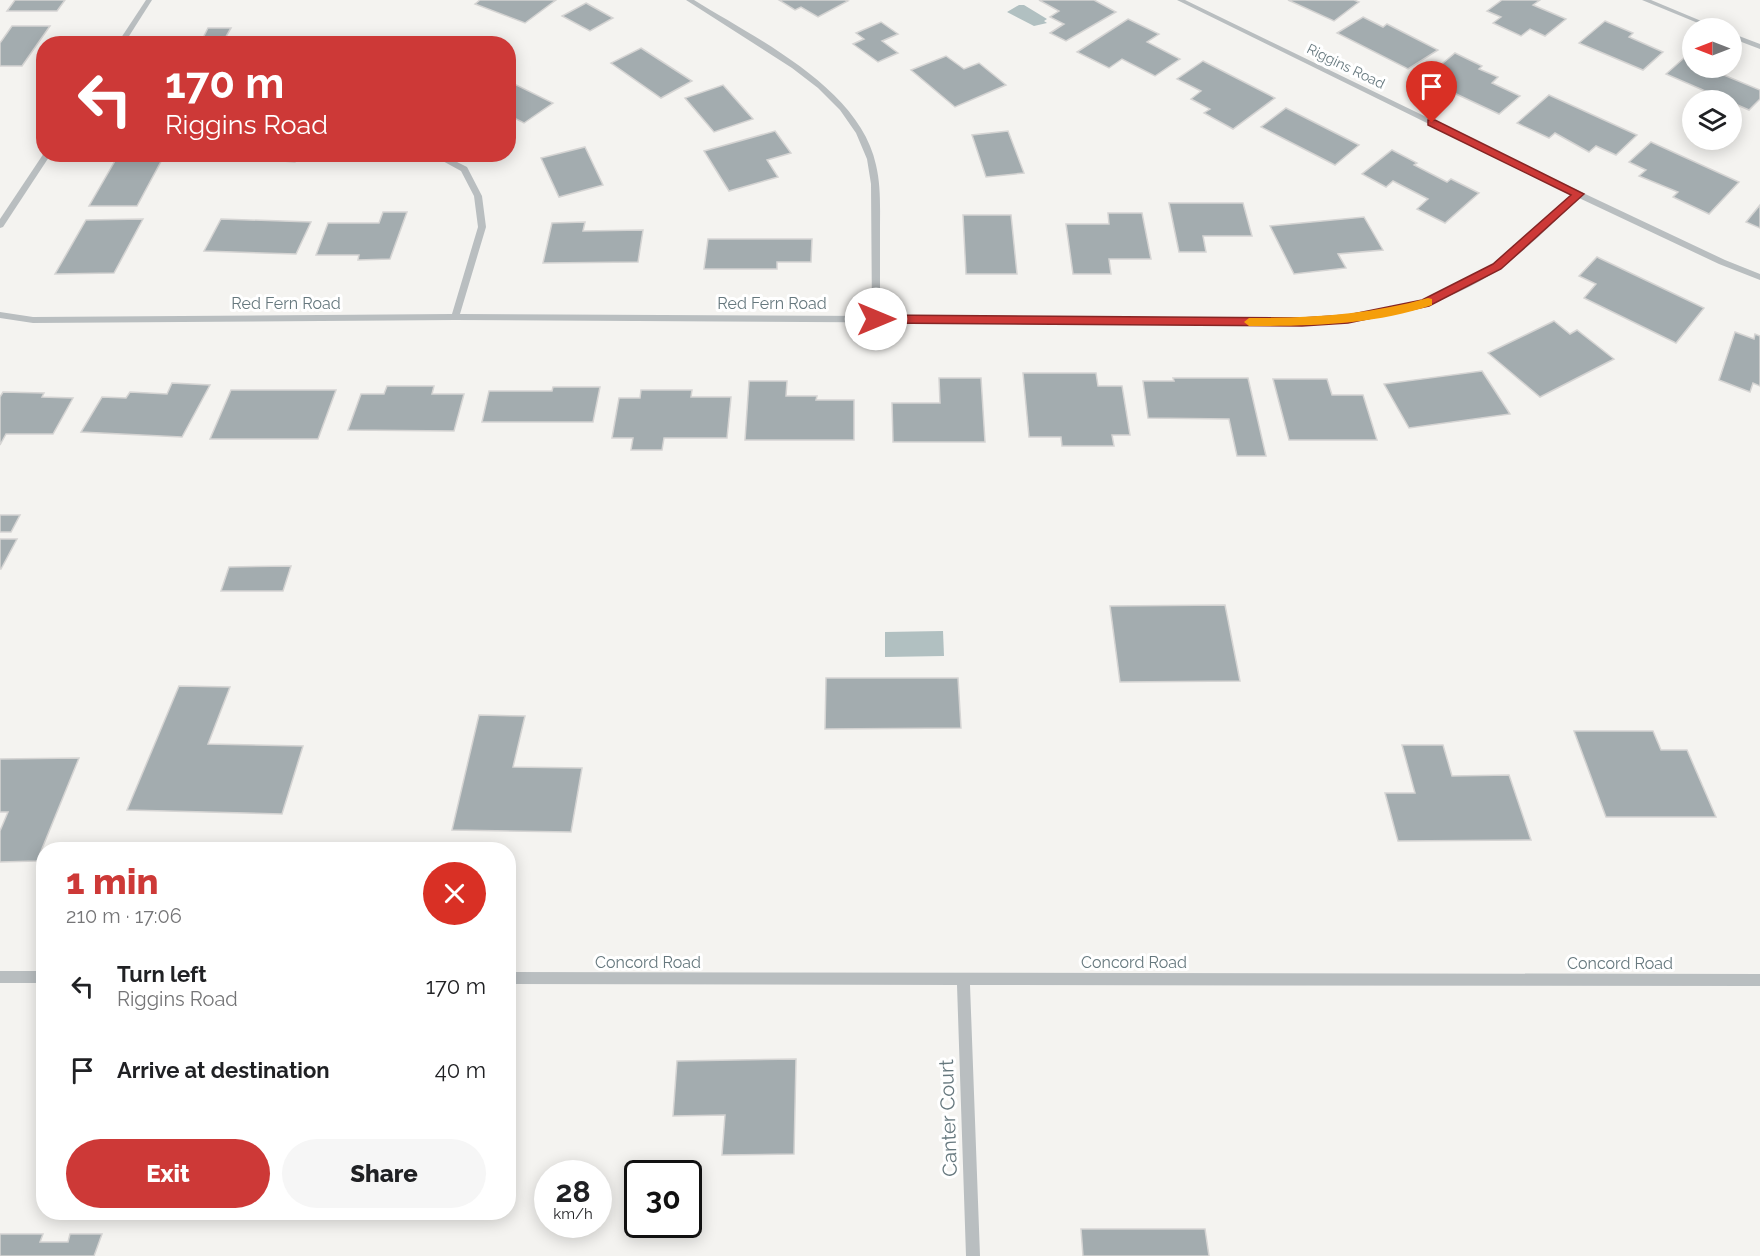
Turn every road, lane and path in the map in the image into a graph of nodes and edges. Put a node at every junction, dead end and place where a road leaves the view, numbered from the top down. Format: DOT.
graph roads {
  1 [pos="149,0"];
  2 [pos="689,0"];
  3 [pos="1180,0"];
  4 [pos="1645,0"];
  5 [pos="1690,18"];
  6 [pos="125,36"];
  7 [pos="1742,40"];
  8 [pos="1760,47"];
  9 [pos="42,162"];
  10 [pos="450,162"];
  11 [pos="1578,194"];
  12 [pos="0,225"];
  13 [pos="1760,277"];
  14 [pos="0,315"];
  15 [pos="455,317"];
  16 [pos="876,319"];
  17 [pos="0,977"];
  18 [pos="36,977"];
  19 [pos="516,978"];
  20 [pos="963,978"];
  21 [pos="1760,980"];
  22 [pos="973,1256"];
  1 -- 6 [label="street"];
  2 -- 16 [label="street"];
  3 -- 11 [label="street, Riggins Road"];
  4 -- 5 [label="street"];
  7 -- 8 [label="street"];
  9 -- 12 [label="street"];
  10 -- 15 [label="street"];
  11 -- 13 [label="street, Riggins Road"];
  11 -- 16 [label="street, Red Fern Road"];
  14 -- 15 [label="street, Red Fern Road"];
  15 -- 16 [label="street, Red Fern Road"];
  17 -- 18 [label="street"];
  19 -- 20 [label="street, Concord Road"];
  20 -- 21 [label="street, Concord Road"];
  20 -- 22 [label="street, Canter Court"];
}
